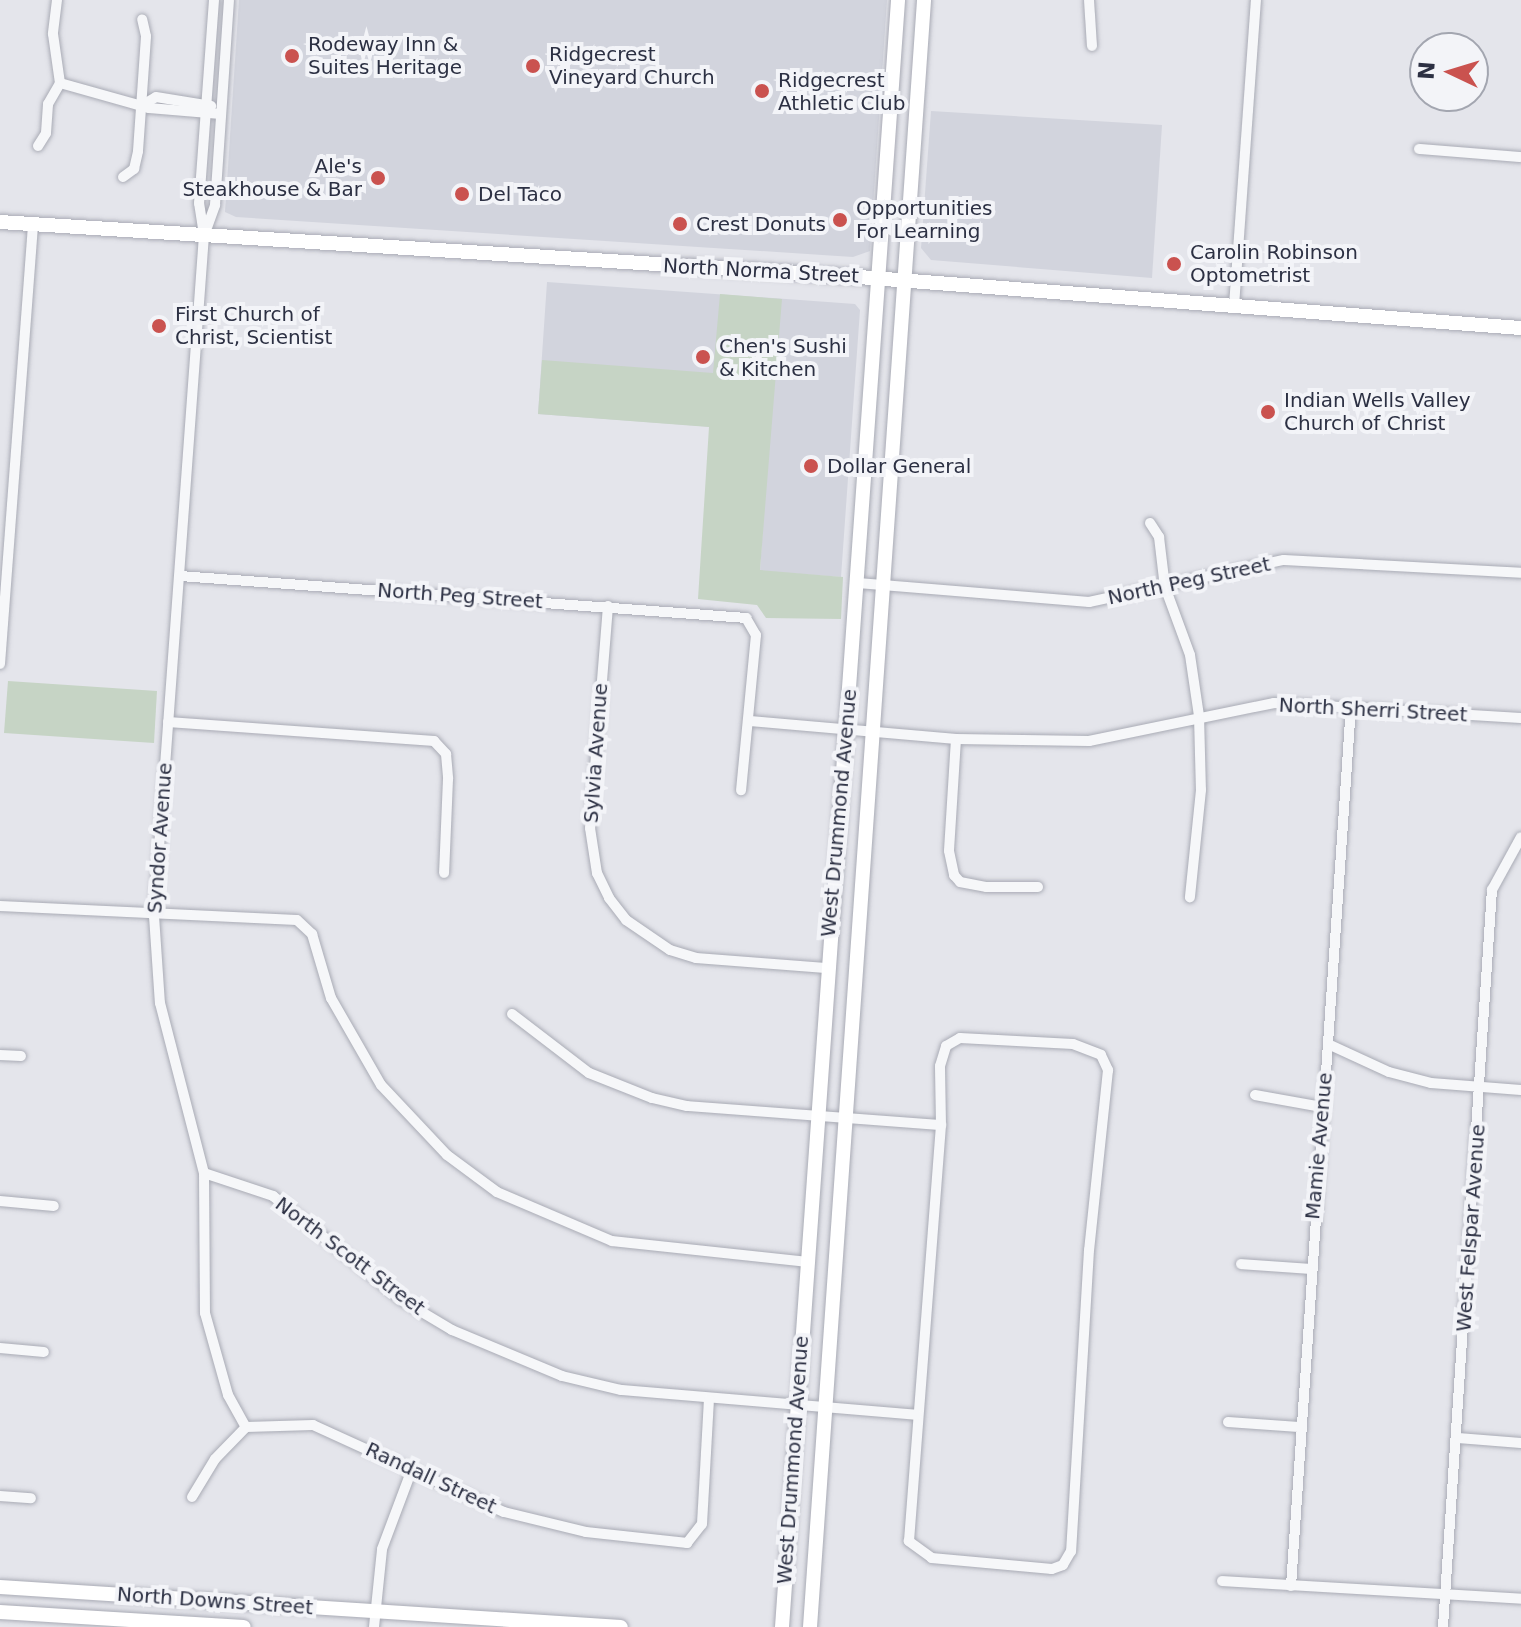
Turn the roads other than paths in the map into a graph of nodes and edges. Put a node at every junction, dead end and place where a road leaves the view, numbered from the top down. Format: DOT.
graph roads {
  1 [pos="57,0"];
  2 [pos="214,0"];
  3 [pos="229,0"];
  4 [pos="898,0"];
  5 [pos="924,0"];
  6 [pos="1089,0"];
  7 [pos="1256,0"];
  8 [pos="142,19"];
  9 [pos="1092,46"];
  10 [pos="60,83"];
  11 [pos="141,106"];
  12 [pos="206,107"];
  13 [pos="221,114"];
  14 [pos="890,126"];
  15 [pos="914,128"];
  16 [pos="38,146"];
  17 [pos="1419,149"];
  18 [pos="1521,157"];
  19 [pos="123,177"];
  20 [pos="0,222"];
  21 [pos="33,224"];
  22 [pos="204,235"];
  23 [pos="877,278"];
  24 [pos="904,280"];
  25 [pos="1234,306"];
  26 [pos="1521,328"];
  27 [pos="1150,523"];
  28 [pos="1521,573"];
  29 [pos="180,576"];
  30 [pos="858,583"];
  31 [pos="881,585"];
  32 [pos="1165,587"];
  33 [pos="608,606"];
  34 [pos="0,664"];
  35 [pos="1351,707"];
  36 [pos="1199,716"];
  37 [pos="1521,718"];
  38 [pos="750,721"];
  39 [pos="168,722"];
  40 [pos="847,728"];
  41 [pos="872,728"];
  42 [pos="956,739"];
  43 [pos="741,790"];
  44 [pos="1521,837"];
  45 [pos="444,873"];
  46 [pos="1038,887"];
  47 [pos="1190,897"];
  48 [pos="0,906"];
  49 [pos="154,916"];
  50 [pos="826,968"];
  51 [pos="512,1014"];
  52 [pos="1328,1044"];
  53 [pos="0,1055"];
  54 [pos="21,1056"];
  55 [pos="1480,1088"];
  56 [pos="1521,1090"];
  57 [pos="1255,1095"];
  58 [pos="1322,1107"];
  59 [pos="819,1116"];
  60 [pos="844,1119"];
  61 [pos="941,1125"];
  62 [pos="204,1173"];
  63 [pos="0,1201"];
  64 [pos="54,1206"];
  65 [pos="808,1262"];
  66 [pos="1241,1264"];
  67 [pos="1310,1269"];
  68 [pos="0,1348"];
  69 [pos="44,1352"];
  70 [pos="709,1400"];
  71 [pos="797,1406"];
  72 [pos="823,1408"];
  73 [pos="917,1415"];
  74 [pos="1228,1422"];
  75 [pos="246,1427"];
  76 [pos="1299,1427"];
  77 [pos="1458,1438"];
  78 [pos="1521,1443"];
  79 [pos="411,1472"];
  80 [pos="0,1496"];
  81 [pos="192,1497"];
  82 [pos="31,1498"];
  83 [pos="1222,1581"];
  84 [pos="1291,1586"];
  85 [pos="0,1587"];
  86 [pos="1445,1594"];
  87 [pos="1521,1599"];
  88 [pos="0,1612"];
  89 [pos="374,1620"];
  90 [pos="244,1627"];
  91 [pos="621,1627"];
  92 [pos="782,1627"];
  93 [pos="810,1627"];
  94 [pos="1443,1627"];
  1 -- 10 [label="street"];
  2 -- 12 [label="street"];
  3 -- 13 [label="street"];
  4 -- 14 [label="main road, West Drummond Avenue"];
  5 -- 15 [label="main road, West Drummond Avenue"];
  6 -- 9 [label="street"];
  7 -- 25 [label="street"];
  8 -- 11 [label="street"];
  10 -- 11 [label="street"];
  10 -- 16 [label="street"];
  11 -- 12 [label="street"];
  11 -- 19 [label="street"];
  12 -- 13 [label="street"];
  12 -- 22 [label="street"];
  13 -- 22 [label="street"];
  14 -- 15 [label="main road"];
  14 -- 23 [label="main road, West Drummond Avenue"];
  15 -- 24 [label="main road, West Drummond Avenue"];
  17 -- 18 [label="street"];
  20 -- 21 [label="main road, North Norma Street"];
  21 -- 22 [label="main road, North Norma Street"];
  21 -- 34 [label="street"];
  22 -- 23 [label="main road, North Norma Street"];
  22 -- 29 [label="street, Syndor Avenue"];
  23 -- 24 [label="main road, North Norma Street"];
  23 -- 30 [label="main road, West Drummond Avenue"];
  24 -- 25 [label="main road, North Norma Street"];
  24 -- 31 [label="main road, West Drummond Avenue"];
  25 -- 26 [label="main road, North Norma Street"];
  27 -- 32 [label="street"];
  28 -- 32 [label="street, North Peg Street"];
  29 -- 33 [label="street, North Peg Street"];
  29 -- 39 [label="street, Syndor Avenue"];
  30 -- 31 [label="street, North Peg Street"];
  30 -- 40 [label="main road, West Drummond Avenue"];
  31 -- 32 [label="street, North Peg Street"];
  31 -- 41 [label="main road, West Drummond Avenue"];
  32 -- 36 [label="street"];
  33 -- 38 [label="street, North Peg Street"];
  33 -- 50 [label="street, Sylvia Avenue"];
  35 -- 36 [label="street, North Sherri Street"];
  35 -- 37 [label="street, North Sherri Street"];
  35 -- 52 [label="street, Mamie Avenue"];
  36 -- 42 [label="street, North Sherri Street"];
  36 -- 47 [label="street"];
  38 -- 40 [label="street, North Sherri Street"];
  38 -- 43 [label="street"];
  39 -- 45 [label="street"];
  39 -- 49 [label="street, Syndor Avenue"];
  40 -- 41 [label="street, North Sherri Street"];
  40 -- 50 [label="main road, West Drummond Avenue"];
  41 -- 42 [label="street, North Sherri Street"];
  41 -- 60 [label="main road, West Drummond Avenue"];
  42 -- 46 [label="street"];
  44 -- 55 [label="street, West Felspar Avenue"];
  48 -- 49 [label="street"];
  49 -- 62 [label="street, Syndor Avenue"];
  49 -- 65 [label="street"];
  50 -- 59 [label="main road, West Drummond Avenue"];
  51 -- 59 [label="street"];
  52 -- 55 [label="street"];
  52 -- 58 [label="street, Mamie Avenue"];
  53 -- 54 [label="street"];
  55 -- 56 [label="street"];
  55 -- 77 [label="street, West Felspar Avenue"];
  57 -- 58 [label="street"];
  58 -- 67 [label="street, Mamie Avenue"];
  59 -- 60 [label="street"];
  59 -- 65 [label="main road, West Drummond Avenue"];
  60 -- 61 [label="street"];
  60 -- 72 [label="main road, West Drummond Avenue"];
  61 -- 73 [label="street"];
  61 -- 73 [label="street"];
  62 -- 70 [label="street, North Scott Street"];
  62 -- 75 [label="street, Syndor Avenue"];
  63 -- 64 [label="street"];
  65 -- 71 [label="main road, West Drummond Avenue"];
  66 -- 67 [label="street"];
  67 -- 76 [label="street, Mamie Avenue"];
  68 -- 69 [label="street"];
  70 -- 71 [label="street, North Scott Street"];
  70 -- 79 [label="street, Randall Street"];
  71 -- 72 [label="street, North Scott Street"];
  71 -- 92 [label="main road, West Drummond Avenue"];
  72 -- 73 [label="street, North Scott Street"];
  72 -- 93 [label="main road, West Drummond Avenue"];
  74 -- 76 [label="street"];
  75 -- 79 [label="street, Randall Street"];
  75 -- 81 [label="street"];
  76 -- 84 [label="street, Mamie Avenue"];
  77 -- 78 [label="street"];
  77 -- 86 [label="street, West Felspar Avenue"];
  79 -- 89 [label="street"];
  80 -- 82 [label="street"];
  83 -- 84 [label="street"];
  84 -- 86 [label="street"];
  85 -- 89 [label="main road, North Downs Street"];
  86 -- 87 [label="street"];
  86 -- 94 [label="street, West Felspar Avenue"];
  88 -- 90 [label="main road, North Downs Street"];
  89 -- 91 [label="main road, North Downs Street"];
}
